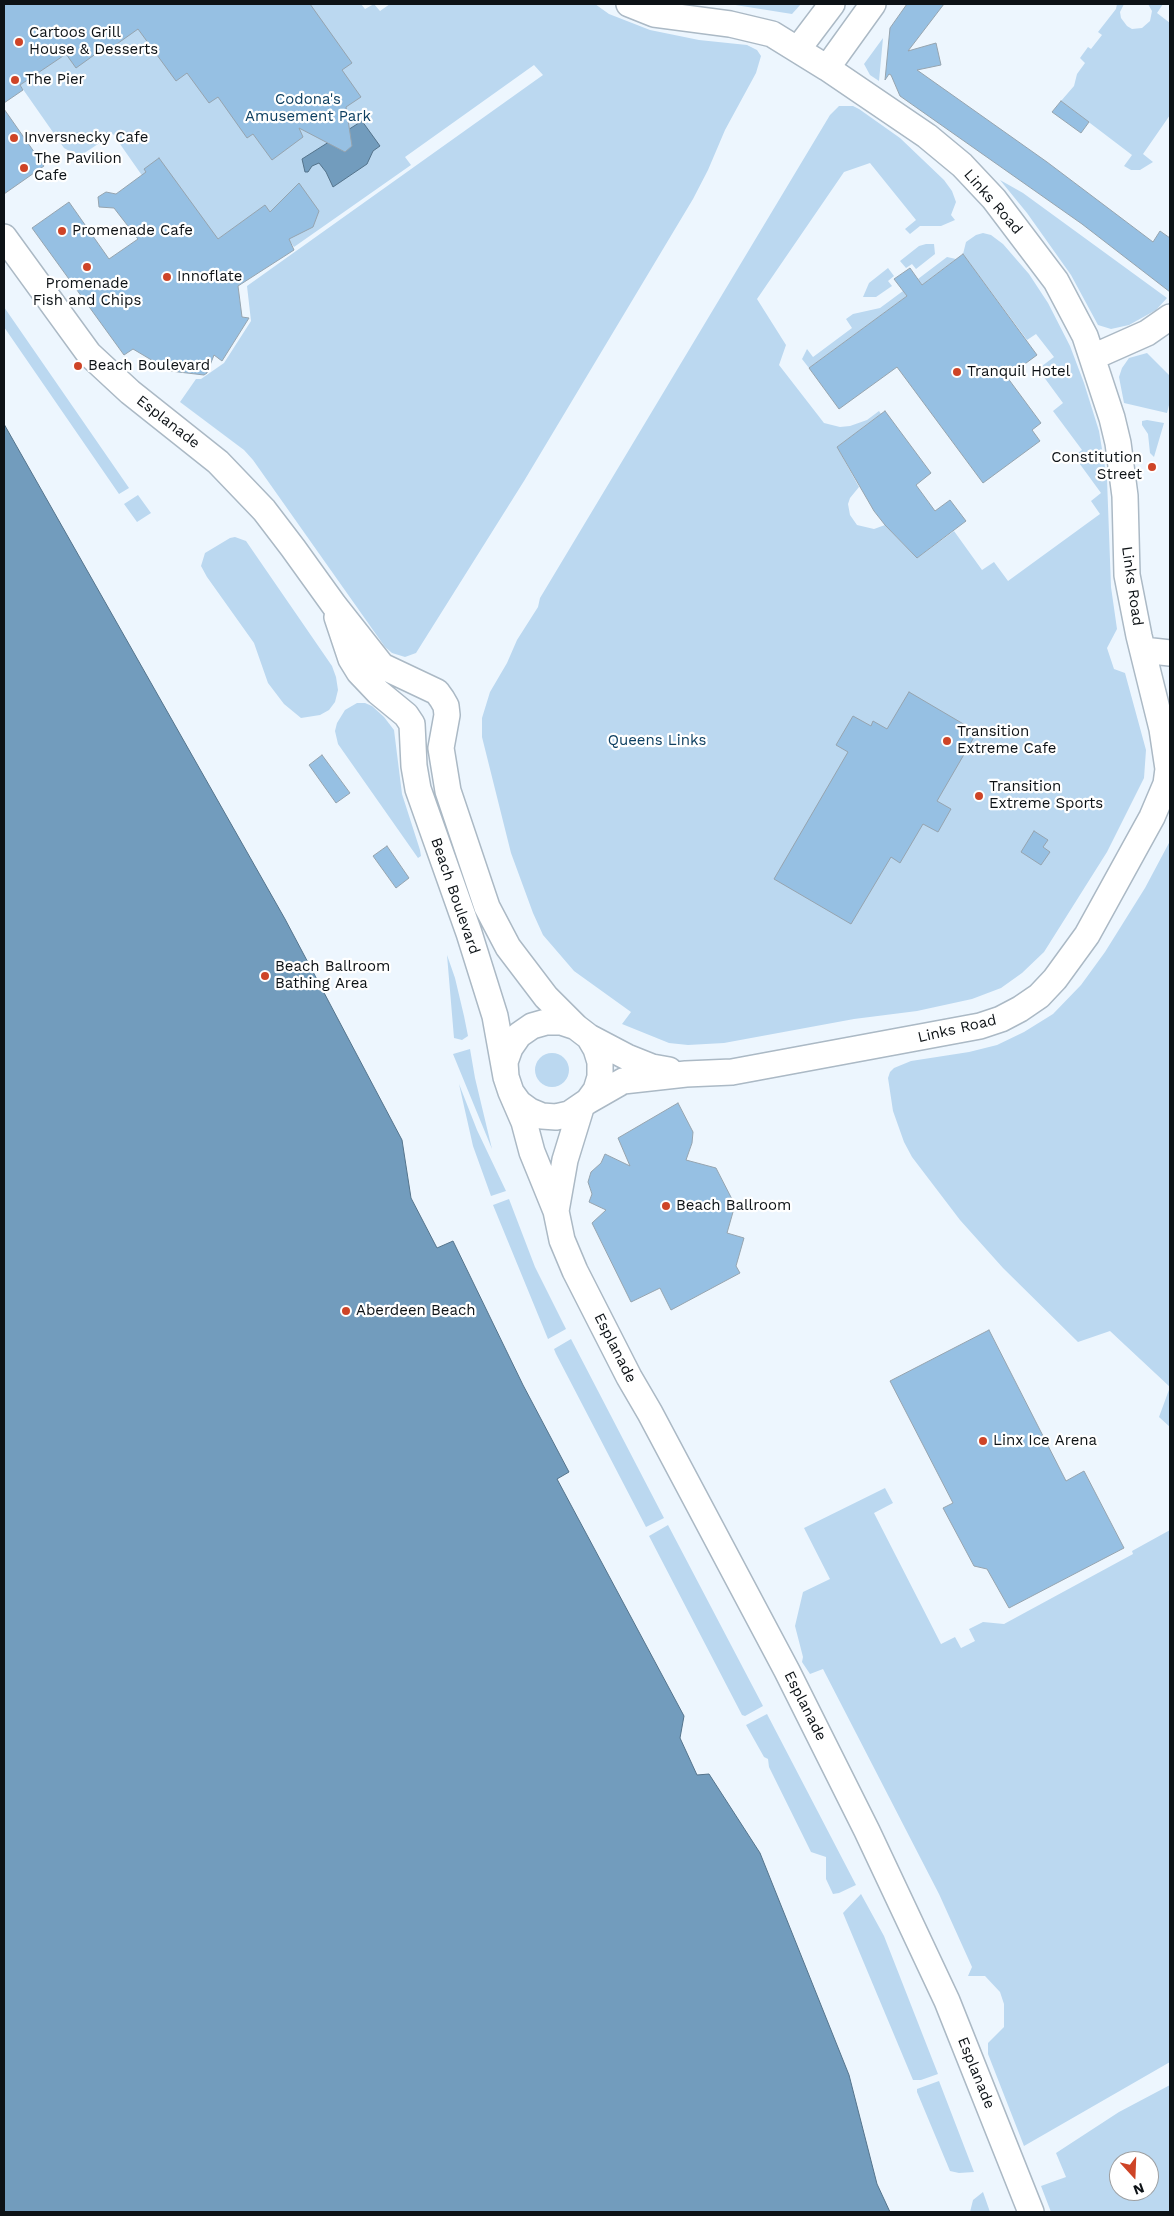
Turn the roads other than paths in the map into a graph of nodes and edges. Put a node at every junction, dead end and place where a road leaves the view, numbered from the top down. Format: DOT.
graph roads {
  1 [pos="629,4"];
  2 [pos="832,4"];
  3 [pos="873,4"];
  4 [pos="673,10"];
  5 [pos="798,50"];
  6 [pos="828,68"];
  7 [pos="4,237"];
  8 [pos="1170,317"];
  9 [pos="1093,357"];
  10 [pos="334,605"];
  11 [pos="1143,650"];
  12 [pos="1170,653"];
  13 [pos="437,692"];
  14 [pos="406,715"];
  15 [pos="582,1032"];
  16 [pos="686,1074"];
  17 [pos="508,1085"];
  18 [pos="585,1105"];
  19 [pos="556,1211"];
  20 [pos="1029,2208"];
  1 -- 4 [label="street, Links Road"];
  2 -- 5 [label="street"];
  3 -- 6 [label="street"];
  4 -- 5 [label="street, Links Road"];
  5 -- 6 [label="street, Links Road"];
  6 -- 9 [label="street, Links Road"];
  7 -- 10 [label="street, Esplanade"];
  8 -- 9 [label="street"];
  9 -- 11 [label="street, Links Road"];
  10 -- 13 [label="street, Esplanade"];
  10 -- 14 [label="street, Esplanade"];
  11 -- 12 [label="street"];
  11 -- 16 [label="street, Links Road"];
  13 -- 15 [label="street, Beach Boulevard"];
  14 -- 17 [label="street, Beach Boulevard"];
  15 -- 16 [label="street, Links Road"];
  15 -- 17 [label="street"];
  15 -- 18 [label="street"];
  16 -- 18 [label="street, Links Road"];
  17 -- 18 [label="street"];
  17 -- 19 [label="street, Esplanade"];
  18 -- 19 [label="street, Esplanade"];
  19 -- 20 [label="street, Esplanade"];
}
